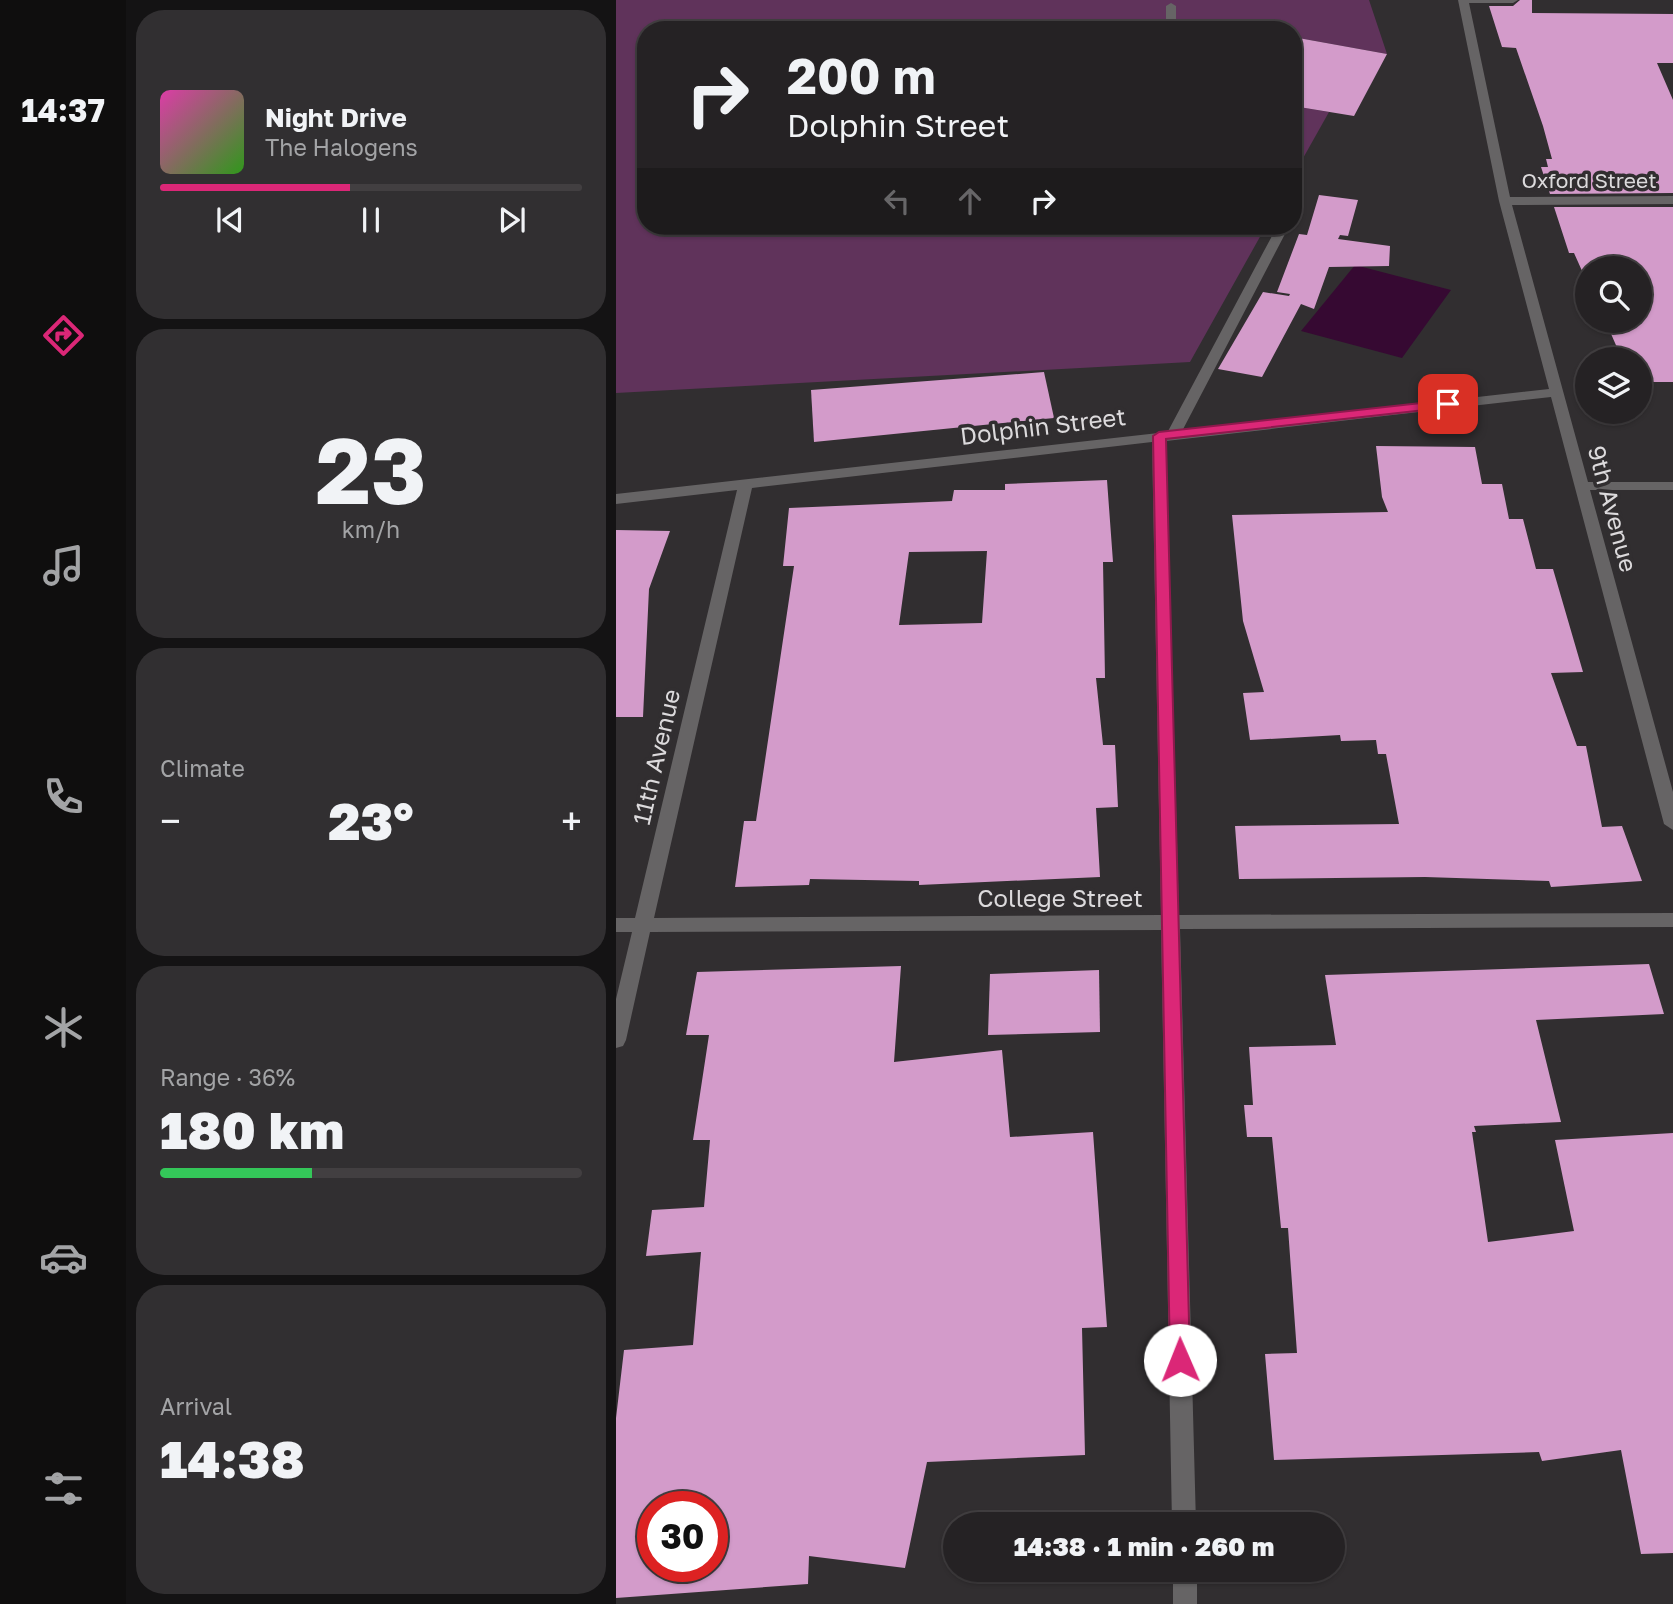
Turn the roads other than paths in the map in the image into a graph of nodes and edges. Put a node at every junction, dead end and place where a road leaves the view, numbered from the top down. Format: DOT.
graph roads {
  1 [pos="1463,0"];
  2 [pos="1513,0"];
  3 [pos="1171,6"];
  4 [pos="1171,21"];
  5 [pos="1673,200"];
  6 [pos="1505,201"];
  7 [pos="1278,235"];
  8 [pos="1558,392"];
  9 [pos="1166,436"];
  10 [pos="745,485"];
  11 [pos="1582,486"];
  12 [pos="1673,486"];
  13 [pos="616,499"];
  14 [pos="1673,824"];
  15 [pos="1673,920"];
  16 [pos="1170,922"];
  17 [pos="616,925"];
  18 [pos="643,925"];
  19 [pos="616,1040"];
  20 [pos="1184,1512"];
  21 [pos="1185,1582"];
  22 [pos="1185,1604"];
  1 -- 2 [label="street"];
  1 -- 6 [label="street, 9th Avenue"];
  3 -- 4 [label="street"];
  5 -- 6 [label="street, Oxford Street"];
  6 -- 8 [label="street, 9th Avenue"];
  7 -- 9 [label="street"];
  8 -- 9 [label="street, Dolphin Street"];
  8 -- 11 [label="street, 9th Avenue"];
  9 -- 10 [label="street, Dolphin Street"];
  9 -- 16 [label="street"];
  10 -- 13 [label="street, Dolphin Street"];
  10 -- 18 [label="street, 11th Avenue"];
  11 -- 12 [label="street"];
  11 -- 14 [label="street, 9th Avenue"];
  15 -- 16 [label="street, College Street"];
  16 -- 18 [label="street, College Street"];
  16 -- 20 [label="street"];
  17 -- 18 [label="street, College Street"];
  18 -- 19 [label="street, 11th Avenue"];
  21 -- 22 [label="street"];
}
